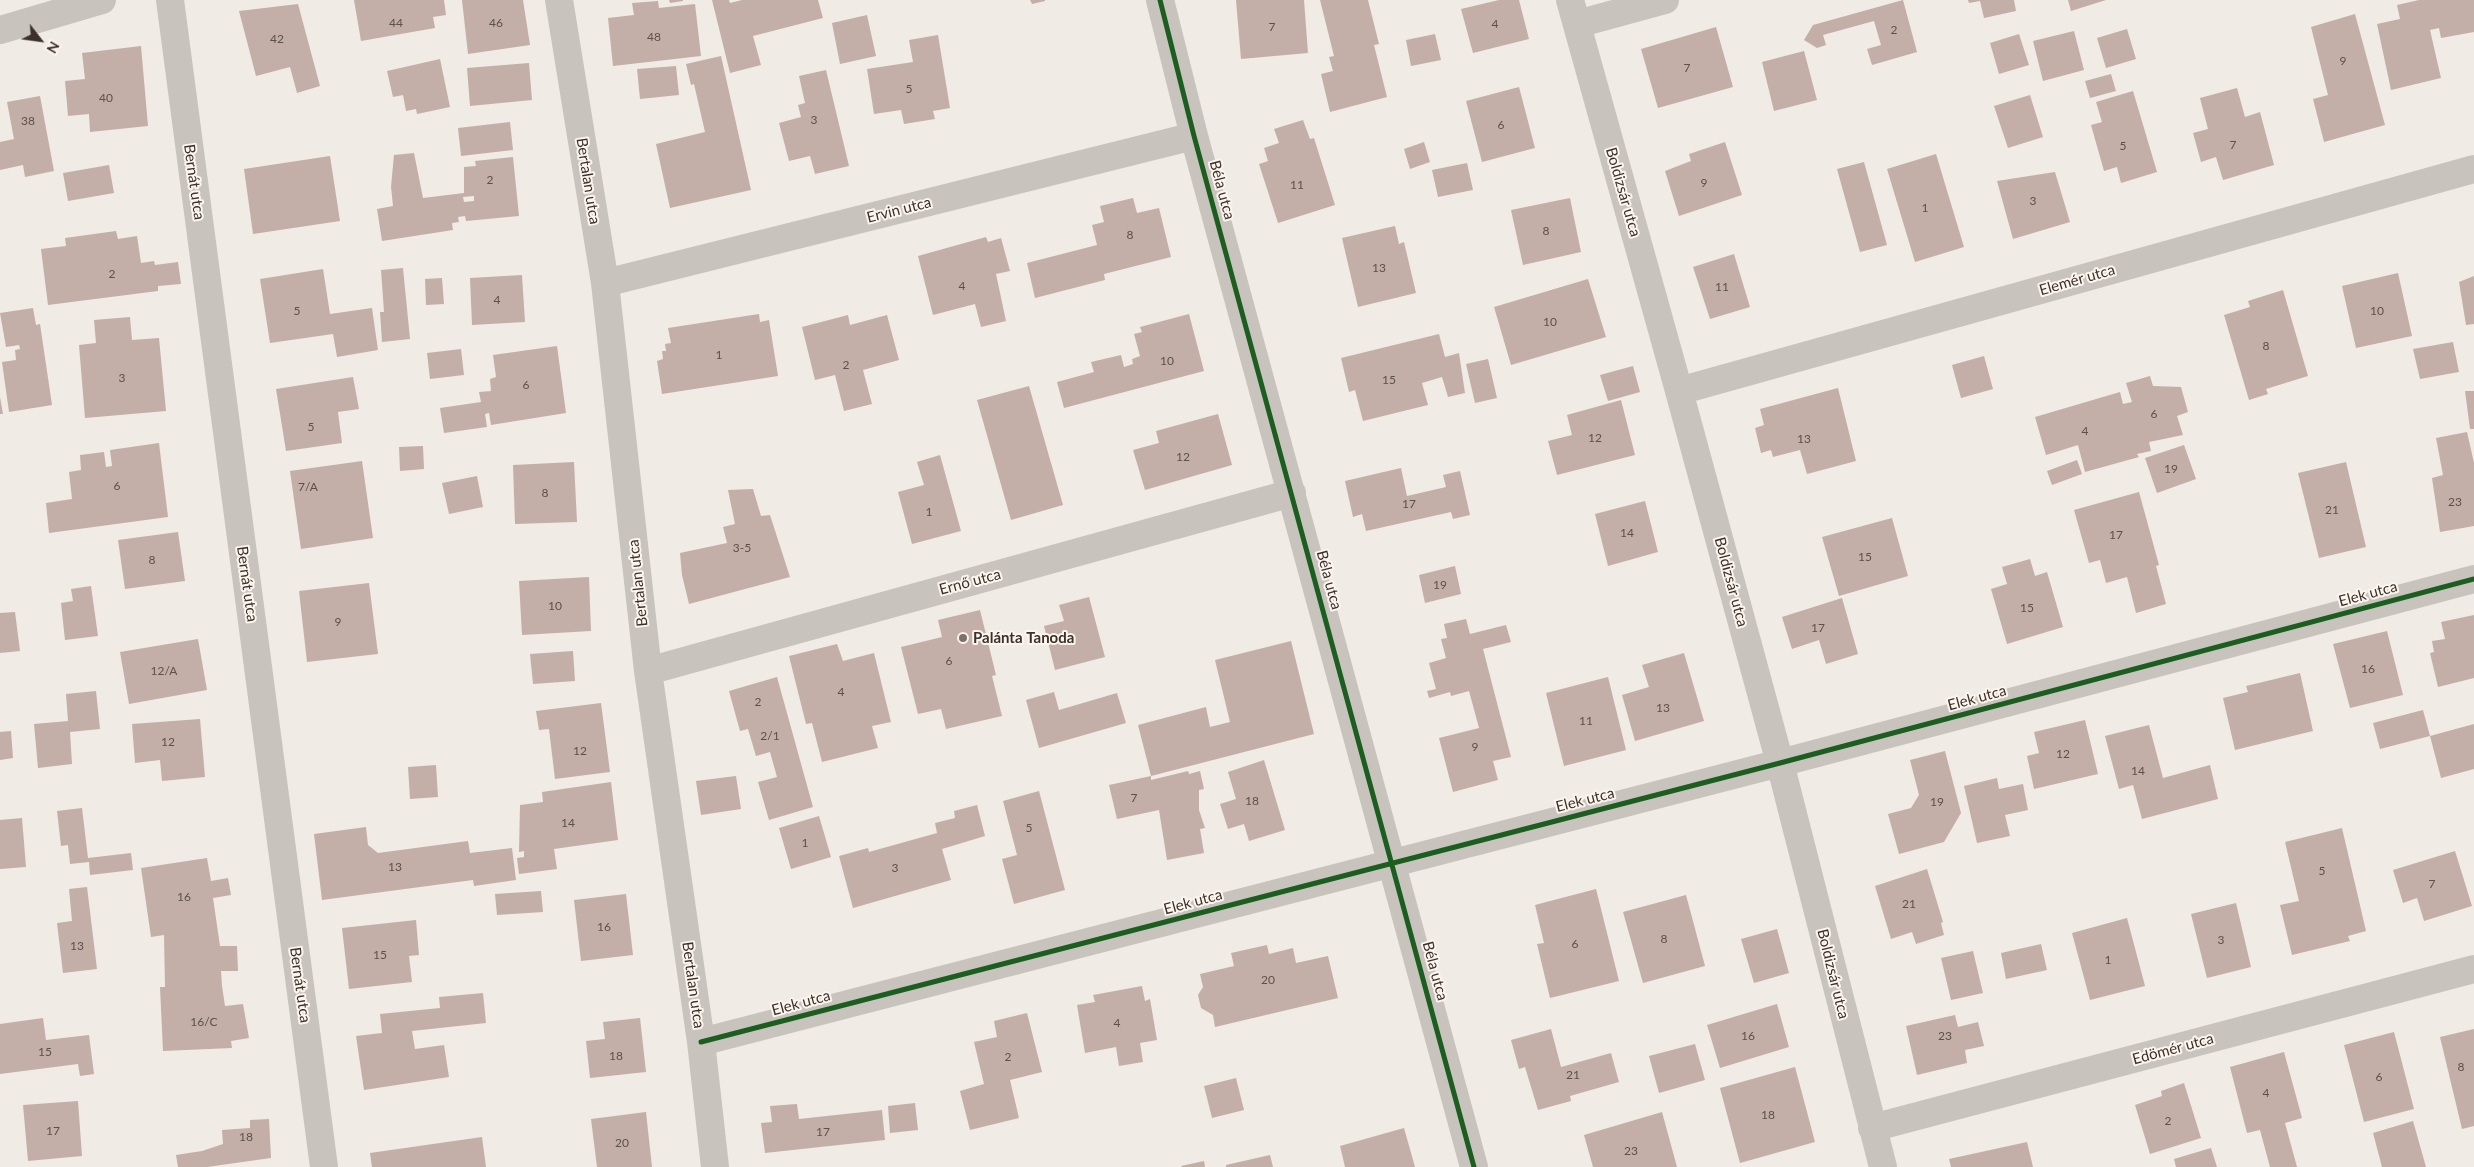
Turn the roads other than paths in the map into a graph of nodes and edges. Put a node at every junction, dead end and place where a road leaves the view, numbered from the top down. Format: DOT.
graph roads {
  1 [pos="102,0"];
  2 [pos="170,0"];
  3 [pos="559,0"];
  4 [pos="1160,0"];
  5 [pos="1665,0"];
  6 [pos="1573,12"];
  7 [pos="0,30"];
  8 [pos="1194,136"];
  9 [pos="2474,169"];
  10 [pos="605,283"];
  11 [pos="1679,391"];
  12 [pos="1292,493"];
  13 [pos="2474,579"];
  14 [pos="648,671"];
  15 [pos="1780,763"];
  16 [pos="1393,862"];
  17 [pos="2474,969"];
  18 [pos="701,1042"];
  19 [pos="1872,1128"];
  20 [pos="324,1167"];
  21 [pos="715,1167"];
  22 [pos="1474,1167"];
  23 [pos="1883,1167"];
  1 -- 7 [label="street"];
  2 -- 20 [label="street, Bernát utca"];
  3 -- 10 [label="street, Bertalan utca"];
  4 -- 8 [label="street, Béla utca"];
  5 -- 6 [label="street"];
  6 -- 11 [label="street, Boldizsár utca"];
  8 -- 10 [label="street, Ervin utca"];
  8 -- 12 [label="street, Béla utca"];
  9 -- 11 [label="street, Elemér utca"];
  10 -- 14 [label="street, Bertalan utca"];
  11 -- 15 [label="street, Boldizsár utca"];
  12 -- 14 [label="street, Ernő utca"];
  12 -- 16 [label="street, Béla utca"];
  13 -- 15 [label="street, Elek utca"];
  14 -- 18 [label="street, Bertalan utca"];
  15 -- 16 [label="street, Elek utca"];
  15 -- 19 [label="street, Boldizsár utca"];
  16 -- 18 [label="street, Elek utca"];
  16 -- 22 [label="street, Béla utca"];
  17 -- 19 [label="street, Edömér utca"];
  18 -- 21 [label="street, Bertalan utca"];
  19 -- 23 [label="street, Boldizsár utca"];
}
